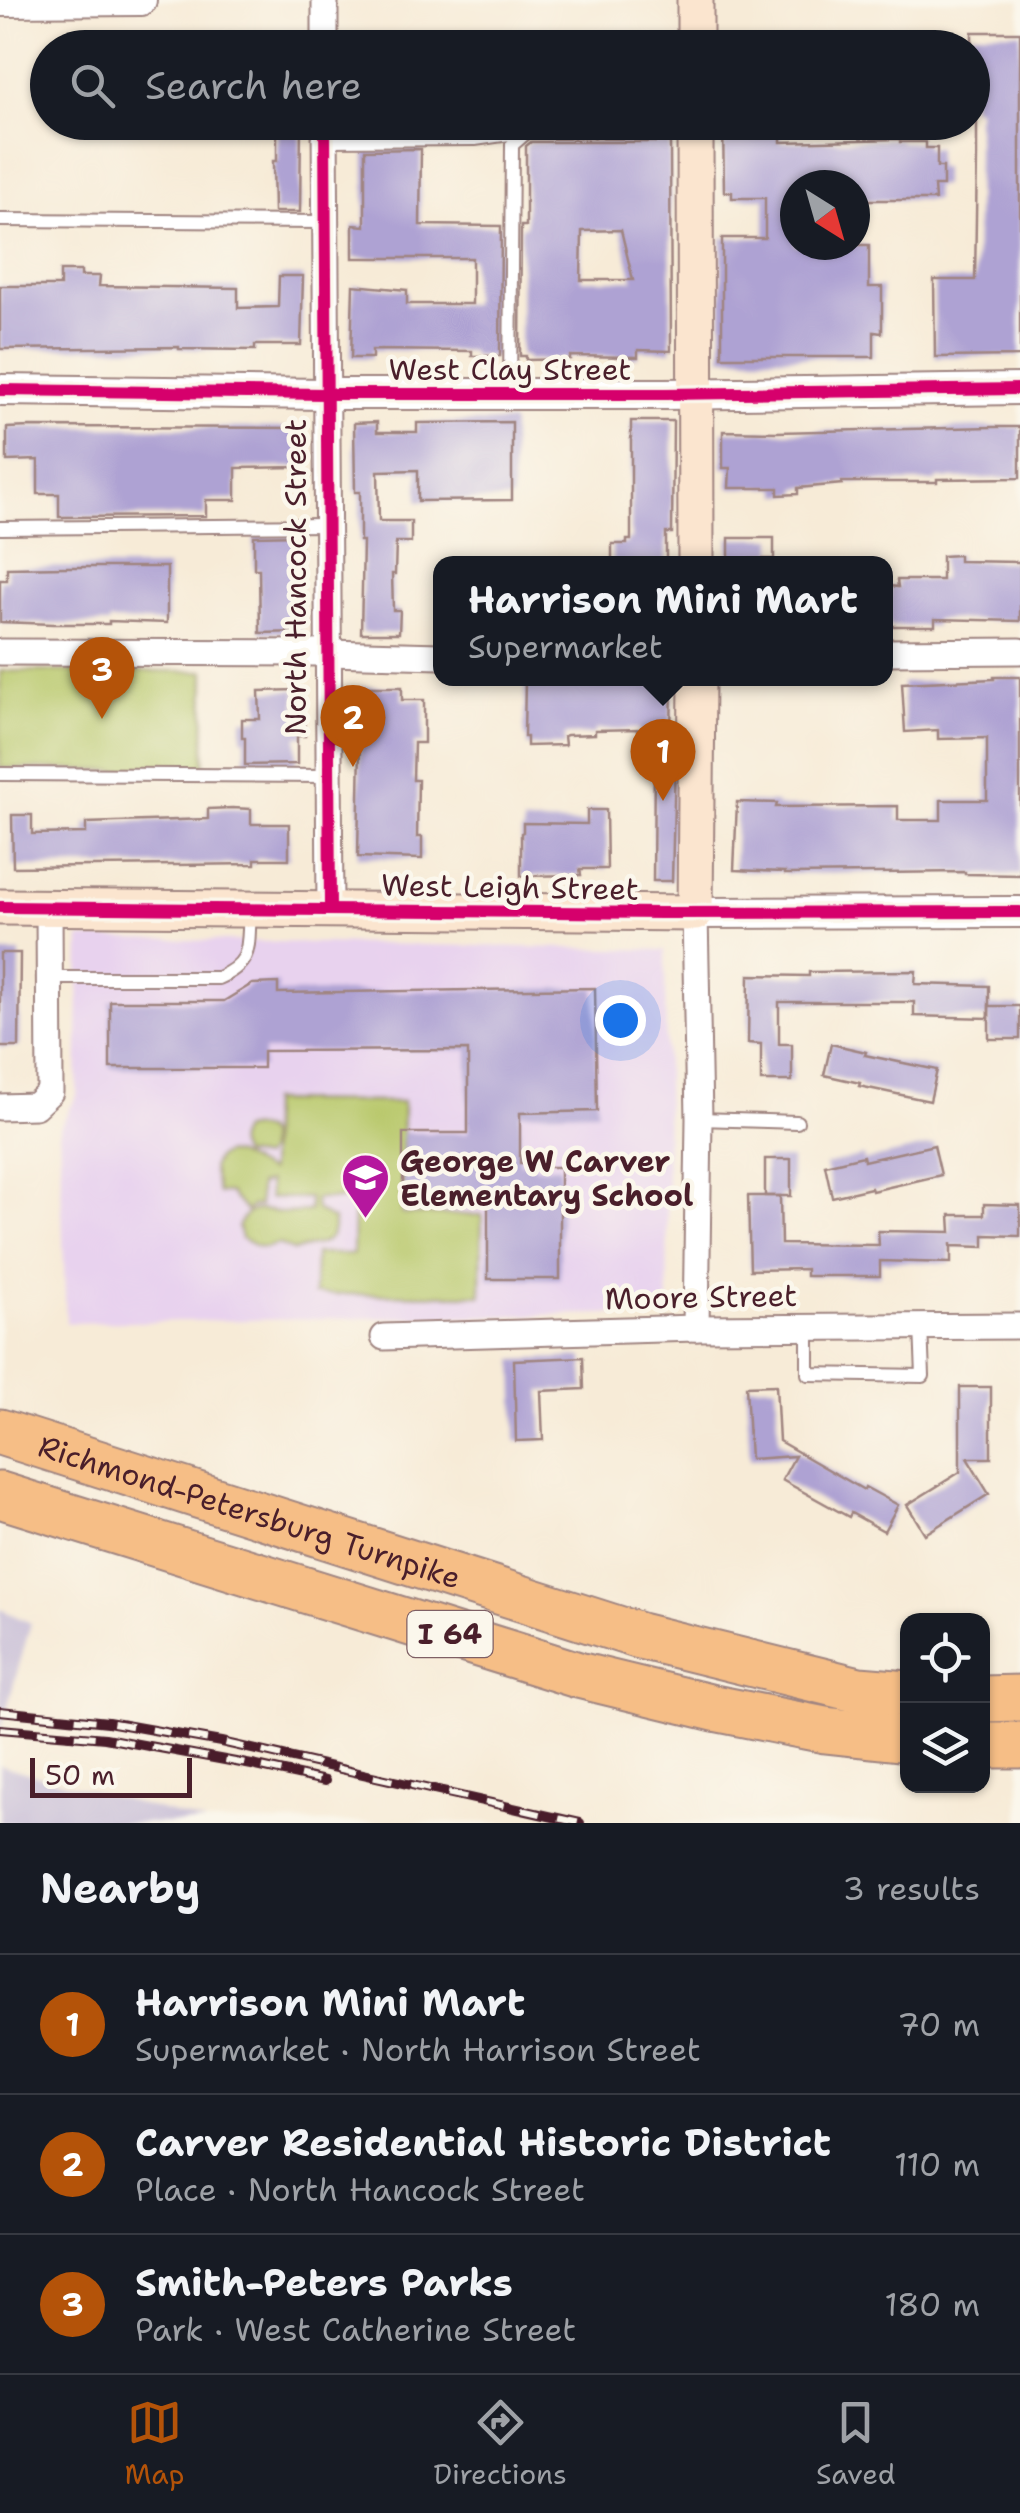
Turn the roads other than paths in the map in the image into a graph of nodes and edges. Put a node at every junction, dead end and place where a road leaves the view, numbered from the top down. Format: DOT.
graph roads {
  1 [pos="140,0"];
  2 [pos="325,0"];
  3 [pos="695,0"];
  4 [pos="0,1"];
  5 [pos="325,30"];
  6 [pos="695,30"];
  7 [pos="325,140"];
  8 [pos="518,140"];
  9 [pos="695,140"];
  10 [pos="0,220"];
  11 [pos="326,222"];
  12 [pos="1020,389"];
  13 [pos="0,390"];
  14 [pos="326,394"];
  15 [pos="510,394"];
  16 [pos="696,394"];
  17 [pos="328,525"];
  18 [pos="0,528"];
  19 [pos="696,556"];
  20 [pos="1020,651"];
  21 [pos="0,652"];
  22 [pos="893,652"];
  23 [pos="328,653"];
  24 [pos="433,656"];
  25 [pos="696,686"];
  26 [pos="0,774"];
  27 [pos="329,776"];
  28 [pos="0,907"];
  29 [pos="48,908"];
  30 [pos="250,910"];
  31 [pos="330,910"];
  32 [pos="1020,912"];
  33 [pos="695,913"];
  34 [pos="49,978"];
  35 [pos="0,1107"];
  36 [pos="700,1119"];
  37 [pos="797,1122"];
  38 [pos="921,1326"];
  39 [pos="1020,1326"];
  40 [pos="696,1328"];
  41 [pos="808,1328"];
  42 [pos="384,1338"];
  43 [pos="0,1432"];
  44 [pos="0,1495"];
  45 [pos="900,1693"];
  46 [pos="1020,1698"];
  47 [pos="990,1700"];
  48 [pos="900,1739"];
  49 [pos="990,1745"];
  50 [pos="1020,1745"];
  1 -- 4 [label="street"];
  2 -- 5 [label="street"];
  3 -- 6 [label="main road"];
  7 -- 11 [label="street, North Hancock Street"];
  8 -- 15 [label="lane"];
  9 -- 16 [label="main road"];
  10 -- 11 [label="lane"];
  11 -- 14 [label="street, North Hancock Street"];
  12 -- 16 [label="street, West Clay Street"];
  13 -- 14 [label="street, West Clay Street"];
  14 -- 15 [label="street, West Clay Street"];
  14 -- 17 [label="street, North Hancock Street"];
  15 -- 16 [label="street, West Clay Street"];
  16 -- 19 [label="main road"];
  17 -- 18 [label="lane"];
  17 -- 23 [label="street, North Hancock Street"];
  20 -- 22 [label="street"];
  21 -- 23 [label="street"];
  23 -- 24 [label="street"];
  23 -- 27 [label="street, North Hancock Street"];
  25 -- 33 [label="main road"];
  26 -- 27 [label="lane"];
  27 -- 31 [label="street, North Hancock Street"];
  28 -- 29 [label="main road, West Leigh Street"];
  29 -- 30 [label="main road, West Leigh Street"];
  29 -- 34 [label="street"];
  30 -- 31 [label="main road, West Leigh Street"];
  30 -- 34 [label="lane"];
  31 -- 33 [label="main road, West Leigh Street"];
  32 -- 33 [label="street, West Leigh Street"];
  33 -- 36 [label="street"];
  34 -- 35 [label="street"];
  36 -- 37 [label="lane"];
  36 -- 40 [label="street"];
  38 -- 39 [label="street, Moore Street"];
  38 -- 41 [label="street, Moore Street"];
  38 -- 41 [label="lane"];
  40 -- 41 [label="street, Moore Street"];
  40 -- 42 [label="street, Moore Street"];
  43 -- 45 [label="highway, Richmond-Petersburg Turnpike / I 64"];
  44 -- 48 [label="highway, Richmond-Petersburg Turnpike / I 64"];
  46 -- 47 [label="highway"];
  49 -- 50 [label="highway"];
}
